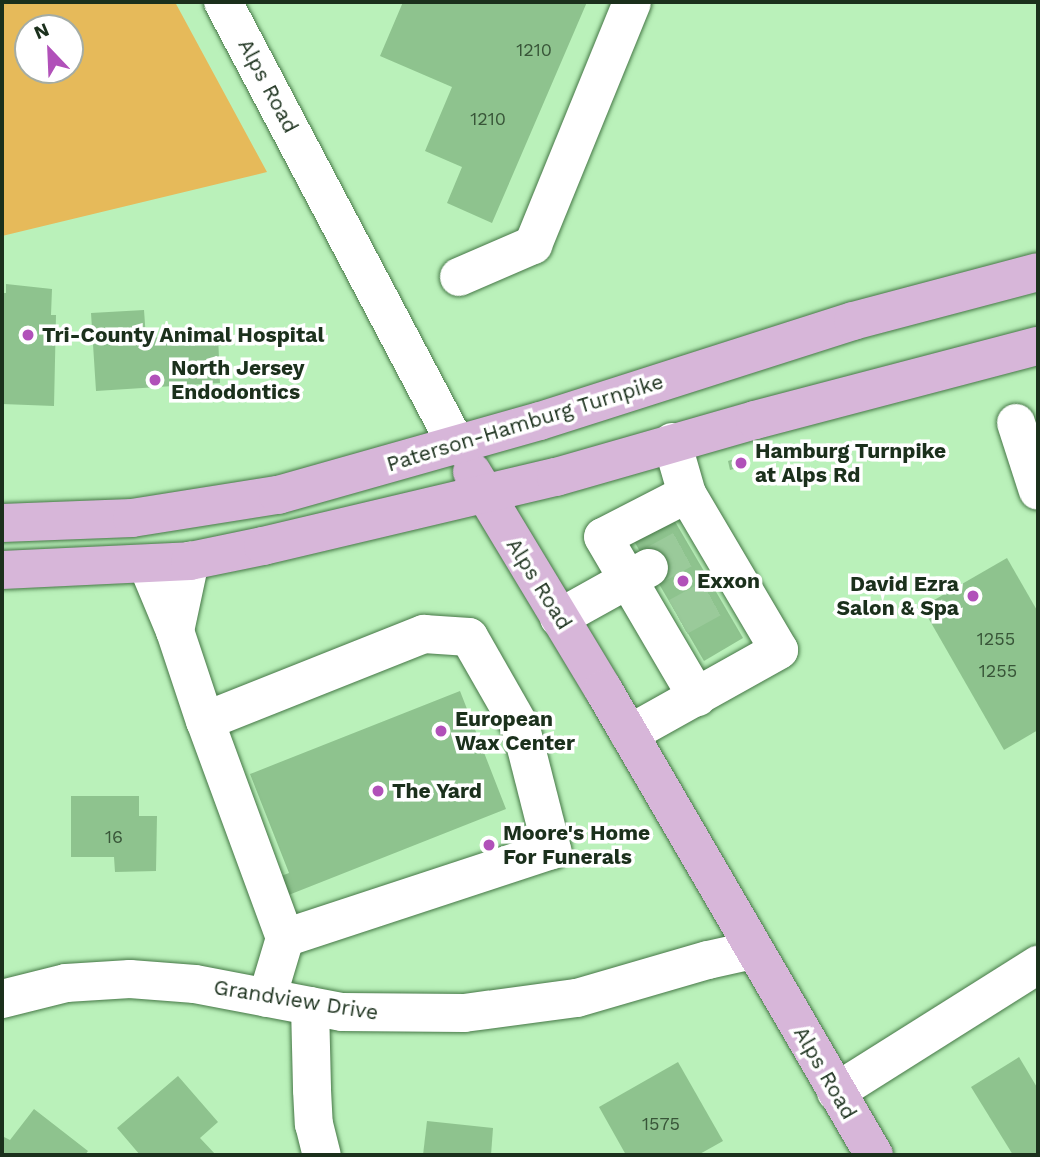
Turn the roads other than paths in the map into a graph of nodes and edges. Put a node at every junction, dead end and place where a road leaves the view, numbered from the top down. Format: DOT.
graph roads {
  1 [pos="223,2"];
  2 [pos="632,2"];
  3 [pos="1038,272"];
  4 [pos="459,277"];
  5 [pos="1038,346"];
  6 [pos="1016,423"];
  7 [pos="672,442"];
  8 [pos="457,446"];
  9 [pos="1038,491"];
  10 [pos="484,493"];
  11 [pos="687,494"];
  12 [pos="2,523"];
  13 [pos="190,561"];
  14 [pos="147,564"];
  15 [pos="2,570"];
  16 [pos="639,574"];
  17 [pos="559,618"];
  18 [pos="176,631"];
  19 [pos="697,697"];
  20 [pos="205,721"];
  21 [pos="629,734"];
  22 [pos="285,939"];
  23 [pos="753,950"];
  24 [pos="1038,965"];
  25 [pos="267,998"];
  26 [pos="2,999"];
  27 [pos="310,1006"];
  28 [pos="836,1092"];
  29 [pos="322,1155"];
  30 [pos="874,1155"];
  1 -- 8 [label="street, Alps Road"];
  2 -- 4 [label="street"];
  3 -- 8 [label="main road, Paterson-Hamburg Turnpike"];
  5 -- 7 [label="main road"];
  6 -- 9 [label="street"];
  7 -- 10 [label="main road"];
  7 -- 11 [label="street"];
  8 -- 10 [label="main road, Alps Road"];
  8 -- 12 [label="main road, Paterson-Hamburg Turnpike"];
  10 -- 13 [label="main road"];
  10 -- 17 [label="main road, Alps Road"];
  11 -- 16 [label="street"];
  11 -- 19 [label="street"];
  13 -- 14 [label="main road"];
  13 -- 18 [label="street"];
  14 -- 15 [label="main road"];
  14 -- 18 [label="street"];
  16 -- 17 [label="street"];
  16 -- 19 [label="street"];
  17 -- 21 [label="main road, Alps Road"];
  18 -- 20 [label="street"];
  19 -- 21 [label="street"];
  20 -- 22 [label="street"];
  20 -- 22 [label="street"];
  21 -- 23 [label="main road, Alps Road"];
  22 -- 25 [label="street"];
  23 -- 27 [label="street, Grandview Drive"];
  23 -- 28 [label="main road, Alps Road"];
  24 -- 28 [label="street"];
  25 -- 26 [label="street, Grandview Drive"];
  25 -- 27 [label="street, Grandview Drive"];
  27 -- 29 [label="street"];
  28 -- 30 [label="main road, Alps Road"];
}
